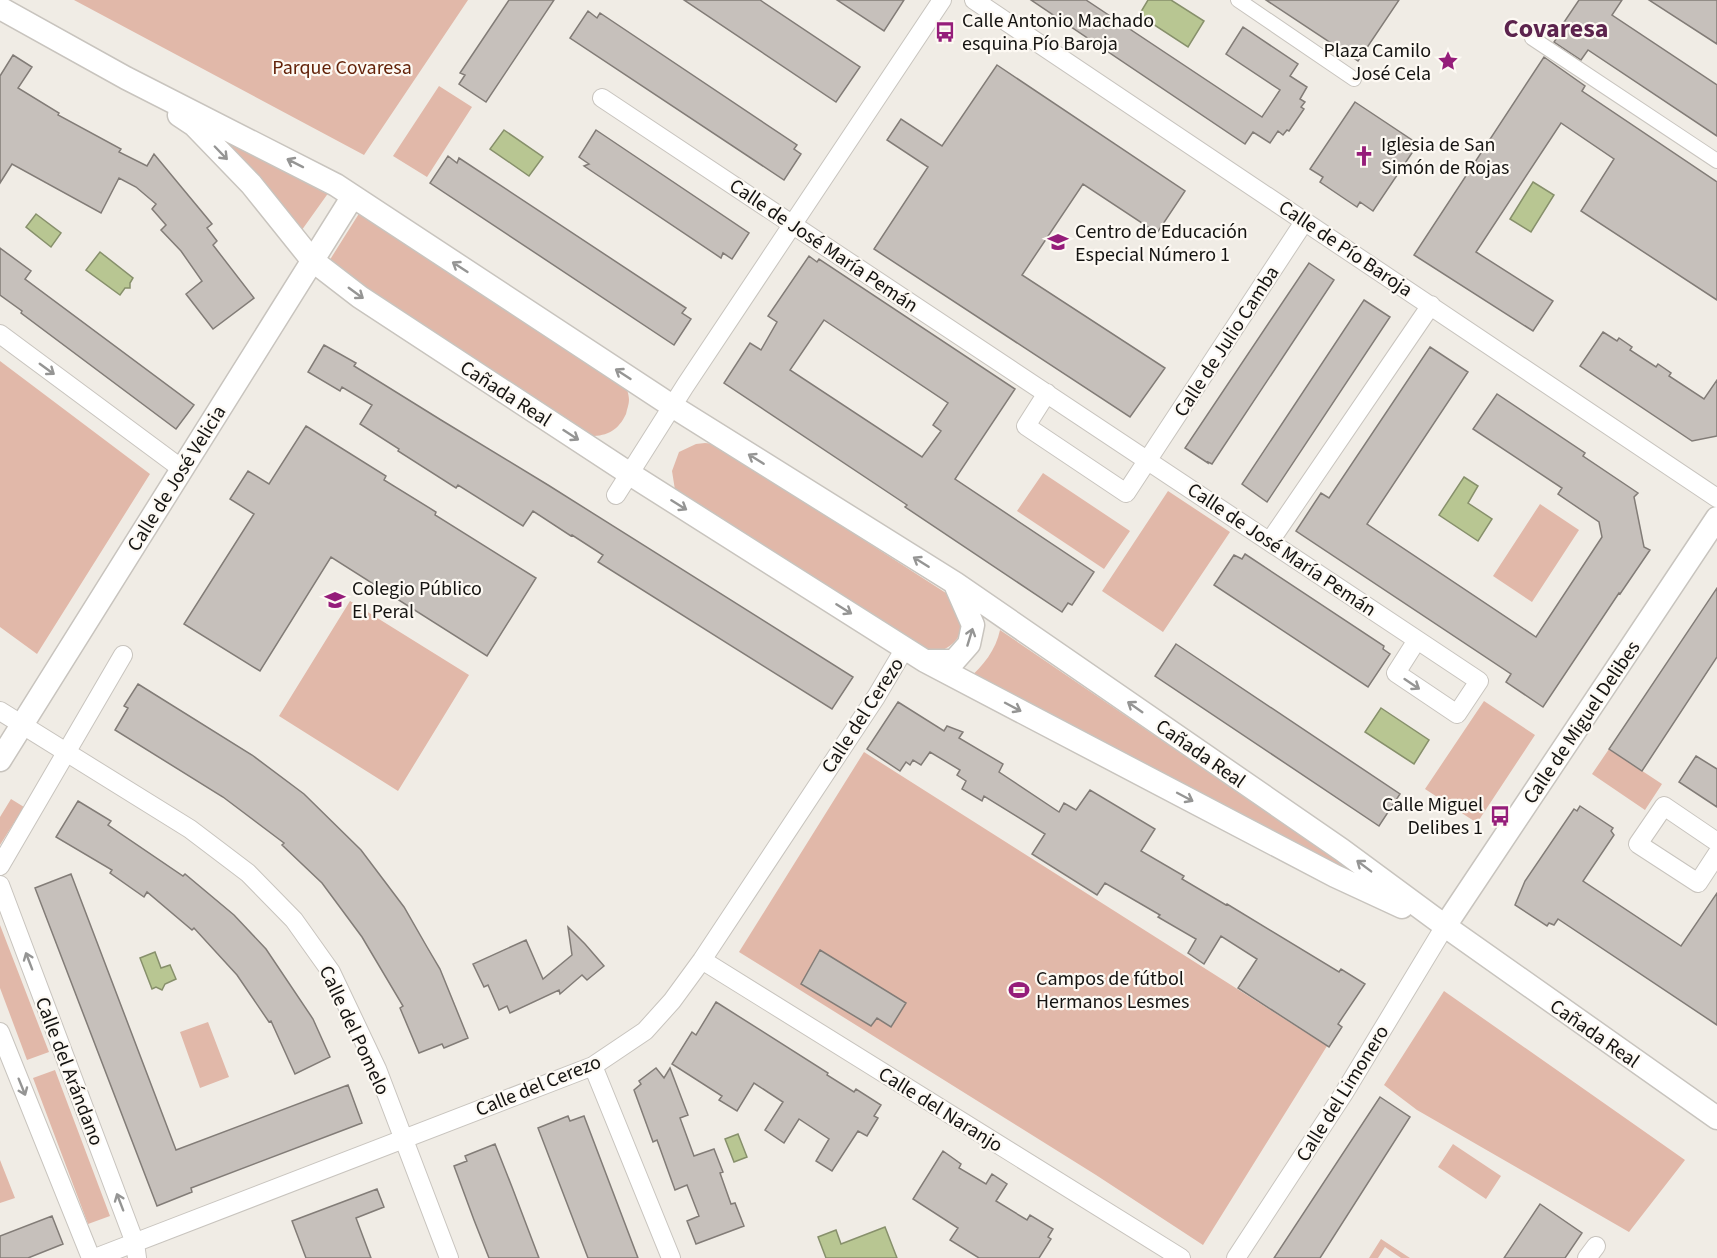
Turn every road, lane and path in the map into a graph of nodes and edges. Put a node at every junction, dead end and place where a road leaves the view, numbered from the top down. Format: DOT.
graph roads {
  1 [pos="942,0"];
  2 [pos="974,0"];
  3 [pos="1238,0"];
  4 [pos="7,12"];
  5 [pos="1532,38"];
  6 [pos="126,78"];
  7 [pos="1354,79"];
  8 [pos="602,98"];
  9 [pos="1717,161"];
  10 [pos="353,196"];
  11 [pos="1304,222"];
  12 [pos="794,225"];
  13 [pos="312,261"];
  14 [pos="1431,305"];
  15 [pos="0,334"];
  16 [pos="1047,393"];
  17 [pos="672,406"];
  18 [pos="1148,460"];
  19 [pos="182,469"];
  20 [pos="630,474"];
  21 [pos="616,495"];
  22 [pos="1717,498"];
  23 [pos="1717,518"];
  24 [pos="1270,541"];
  25 [pos="955,583"];
  26 [pos="1417,640"];
  27 [pos="906,648"];
  28 [pos="123,655"];
  29 [pos="925,661"];
  30 [pos="0,711"];
  31 [pos="21,725"];
  32 [pos="68,752"];
  33 [pos="0,760"];
  34 [pos="1717,842"];
  35 [pos="1717,854"];
  36 [pos="0,866"];
  37 [pos="0,885"];
  38 [pos="1445,926"];
  39 [pos="702,960"];
  40 [pos="0,1032"];
  41 [pos="593,1066"];
  42 [pos="1717,1118"];
  43 [pos="404,1139"];
  44 [pos="136,1250"];
  45 [pos="93,1258"];
  46 [pos="449,1258"];
  47 [pos="671,1258"];
  48 [pos="1180,1258"];
  49 [pos="1236,1258"];
  1 -- 12 [label="street"];
  2 -- 11 [label="street, Calle de Pío Baroja"];
  3 -- 7 [label="street"];
  4 -- 6 [label="street, Cañada Real"];
  5 -- 9 [label="street"];
  10 -- 6 [label="street, Cañada Real, one-way"];
  6 -- 13 [label="street, Cañada Real, one-way"];
  8 -- 12 [label="street, Calle de José María Pemán"];
  10 -- 13 [label="street, Calle de José Velicia"];
  17 -- 10 [label="street, Cañada Real, one-way"];
  11 -- 14 [label="street, Calle de Pío Baroja"];
  11 -- 18 [label="street, Calle de Julio Camba"];
  12 -- 16 [label="street, Calle de José María Pemán"];
  12 -- 17 [label="street"];
  13 -- 19 [label="street, Calle de José Velicia"];
  13 -- 20 [label="street, Cañada Real, one-way"];
  14 -- 22 [label="street, Calle de Pío Baroja"];
  14 -- 24 [label="street"];
  15 -- 19 [label="street, one-way"];
  16 -- 18 [label="street, Calle de José María Pemán"];
  16 -- 18 [label="street"];
  17 -- 20 [label="street"];
  25 -- 17 [label="street, Cañada Real, one-way"];
  18 -- 24 [label="street, Calle de José María Pemán"];
  19 -- 31 [label="street, Calle de José Velicia"];
  20 -- 21 [label="street"];
  20 -- 27 [label="street, Cañada Real, one-way"];
  23 -- 38 [label="street, Calle de Miguel Delibes"];
  24 -- 26 [label="street, Calle de José María Pemán"];
  29 -- 25 [label="street, one-way"];
  38 -- 25 [label="street, Cañada Real, one-way"];
  26 -- 26 [label="street, Calle de José María Pemán, one-way"];
  27 -- 29 [label="street, Cañada Real"];
  27 -- 39 [label="street, Calle del Cerezo"];
  28 -- 32 [label="street"];
  29 -- 38 [label="street, Cañada Real, one-way"];
  30 -- 31 [label="street, Calle del Pomelo"];
  31 -- 32 [label="street, Calle del Pomelo"];
  31 -- 33 [label="street, Calle de José Velicia"];
  32 -- 36 [label="street"];
  32 -- 43 [label="street, Calle del Pomelo"];
  34 -- 35 [label="street"];
  44 -- 37 [label="street, Calle del Arándano, one-way"];
  38 -- 42 [label="street, Cañada Real"];
  38 -- 49 [label="street, Calle del Limonero"];
  39 -- 41 [label="street, Calle del Cerezo"];
  39 -- 48 [label="street, Calle del Naranjo"];
  40 -- 45 [label="street, one-way"];
  41 -- 43 [label="street, Calle del Cerezo"];
  41 -- 47 [label="street"];
  43 -- 44 [label="street, Calle del Cerezo"];
  43 -- 46 [label="street, Calle del Pomelo"];
  44 -- 45 [label="street, Calle del Cerezo"];
}
